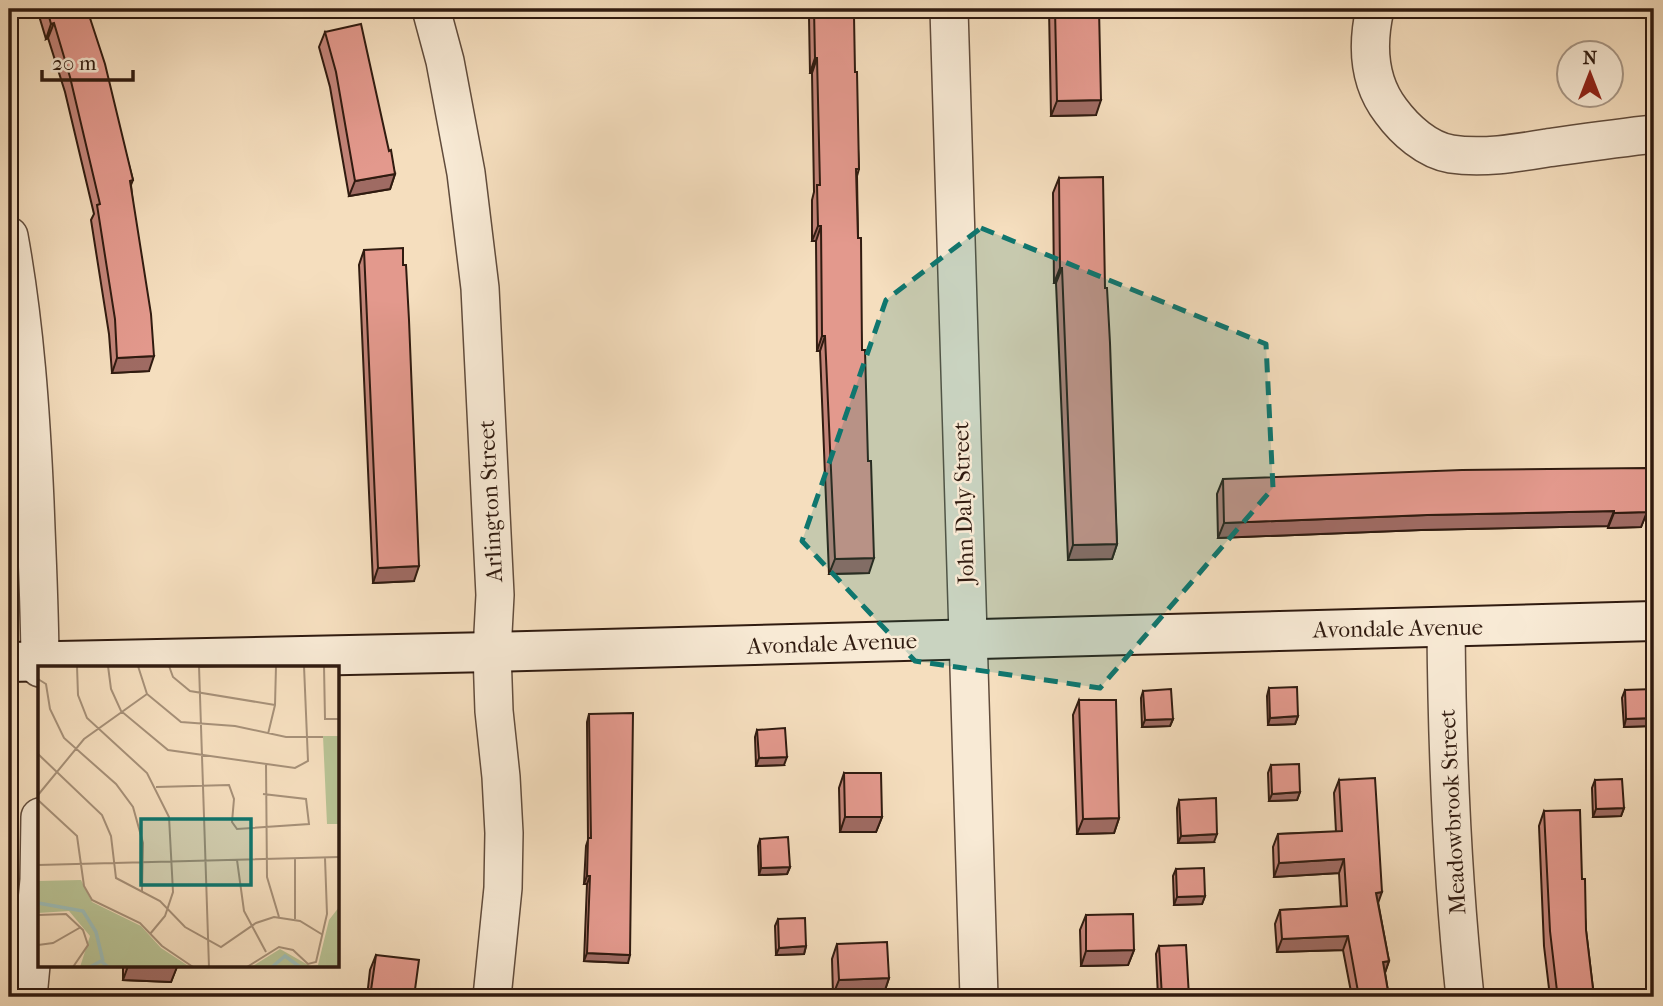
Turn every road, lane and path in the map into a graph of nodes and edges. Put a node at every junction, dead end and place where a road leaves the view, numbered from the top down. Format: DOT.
graph roads {
  1 [pos="431,9"];
  2 [pos="949,9"];
  3 [pos="1375,9"];
  4 [pos="1654,134"];
  5 [pos="9,236"];
  6 [pos="1654,621"];
  7 [pos="1446,627"];
  8 [pos="967,639"];
  9 [pos="492,652"];
  10 [pos="30,664"];
  11 [pos="38,891"];
  12 [pos="28,997"];
  13 [pos="492,997"];
  14 [pos="979,997"];
  15 [pos="1465,997"];
  1 -- 9 [label="street, Arlington Street"];
  2 -- 8 [label="street, John Daly Street"];
  3 -- 4 [label="street"];
  5 -- 10 [label="street"];
  6 -- 7 [label="street, Avondale Avenue"];
  7 -- 8 [label="street, Avondale Avenue"];
  7 -- 15 [label="street, Meadowbrook Street"];
  8 -- 9 [label="street, Avondale Avenue"];
  8 -- 14 [label="street, John Daly Street"];
  9 -- 10 [label="street, Avondale Avenue"];
  9 -- 13 [label="street, Arlington Street"];
  11 -- 12 [label="street"];
}
